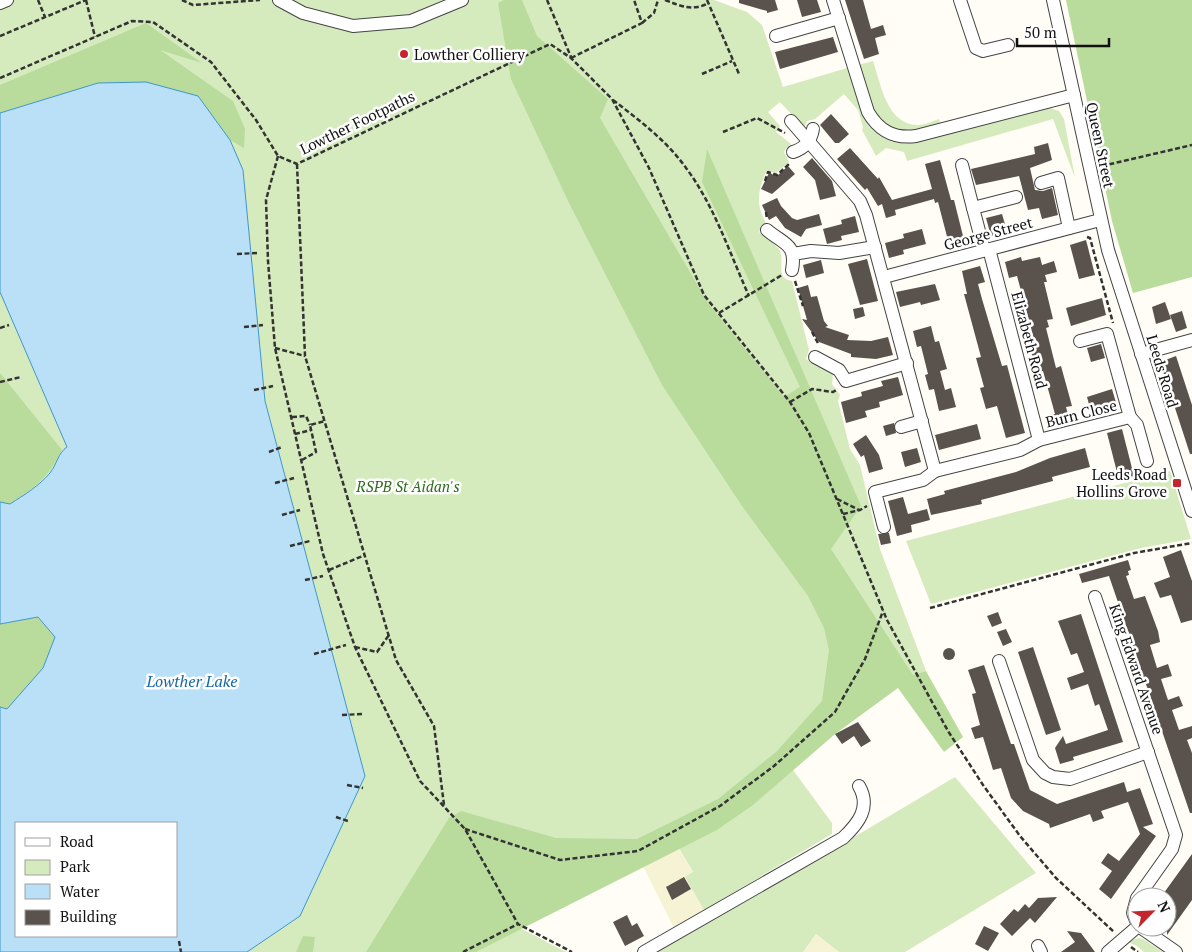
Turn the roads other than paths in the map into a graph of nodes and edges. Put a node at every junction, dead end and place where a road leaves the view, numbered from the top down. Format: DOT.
graph roads {
  1 [pos="6,0"];
  2 [pos="279,0"];
  3 [pos="462,0"];
  4 [pos="833,0"];
  5 [pos="960,0"];
  6 [pos="1053,0"];
  7 [pos="0,3"];
  8 [pos="839,18"];
  9 [pos="776,36"];
  10 [pos="1008,45"];
  11 [pos="1074,95"];
  12 [pos="791,121"];
  13 [pos="813,129"];
  14 [pos="802,147"];
  15 [pos="962,165"];
  16 [pos="1041,183"];
  17 [pos="1016,197"];
  18 [pos="974,208"];
  19 [pos="1100,220"];
  20 [pos="1075,227"];
  21 [pos="767,230"];
  22 [pos="875,247"];
  23 [pos="987,250"];
  24 [pos="793,254"];
  25 [pos="792,270"];
  26 [pos="884,277"];
  27 [pos="1122,296"];
  28 [pos="1080,341"];
  29 [pos="1192,341"];
  30 [pos="1141,354"];
  31 [pos="815,357"];
  32 [pos="907,363"];
  33 [pos="1130,417"];
  34 [pos="922,421"];
  35 [pos="901,427"];
  36 [pos="1039,440"];
  37 [pos="1147,462"];
  38 [pos="934,471"];
  39 [pos="1192,512"];
  40 [pos="884,527"];
  41 [pos="1095,597"];
  42 [pos="999,660"];
  43 [pos="1148,752"];
  44 [pos="859,786"];
  45 [pos="1144,887"];
  46 [pos="1127,934"];
  47 [pos="1154,937"];
  48 [pos="644,952"];
  49 [pos="1108,952"];
  50 [pos="1176,952"];
  1 -- 7 [label="street"];
  2 -- 3 [label="street"];
  4 -- 8 [label="street"];
  5 -- 10 [label="street"];
  6 -- 11 [label="street, Queen Street"];
  8 -- 9 [label="street"];
  8 -- 11 [label="street"];
  11 -- 19 [label="street, Queen Street"];
  12 -- 14 [label="street"];
  13 -- 14 [label="street"];
  14 -- 22 [label="street"];
  15 -- 18 [label="street, Elizabeth Road"];
  16 -- 20 [label="street"];
  17 -- 18 [label="street"];
  18 -- 23 [label="street, Elizabeth Road"];
  19 -- 20 [label="street, George Street"];
  19 -- 27 [label="street, Queen Street"];
  20 -- 23 [label="street, George Street"];
  21 -- 24 [label="street"];
  22 -- 24 [label="street"];
  22 -- 26 [label="street"];
  23 -- 26 [label="street, George Street"];
  23 -- 36 [label="street, Elizabeth Road"];
  24 -- 25 [label="street"];
  26 -- 32 [label="street"];
  27 -- 30 [label="street, Leeds Road"];
  28 -- 33 [label="street, Burn Close"];
  29 -- 30 [label="street"];
  30 -- 39 [label="street, Leeds Road"];
  31 -- 32 [label="street"];
  32 -- 34 [label="street"];
  33 -- 36 [label="street, Burn Close"];
  33 -- 37 [label="street, Burn Close"];
  34 -- 35 [label="street"];
  34 -- 38 [label="street"];
  36 -- 38 [label="street, Burn Close"];
  38 -- 40 [label="street, Burn Close"];
  41 -- 43 [label="street, King Edward Avenue"];
  42 -- 43 [label="street, King Edward Avenue"];
  43 -- 45 [label="street, King Edward Avenue"];
  44 -- 48 [label="street"];
  46 -- 49 [label="street"];
  47 -- 50 [label="street"];
}
